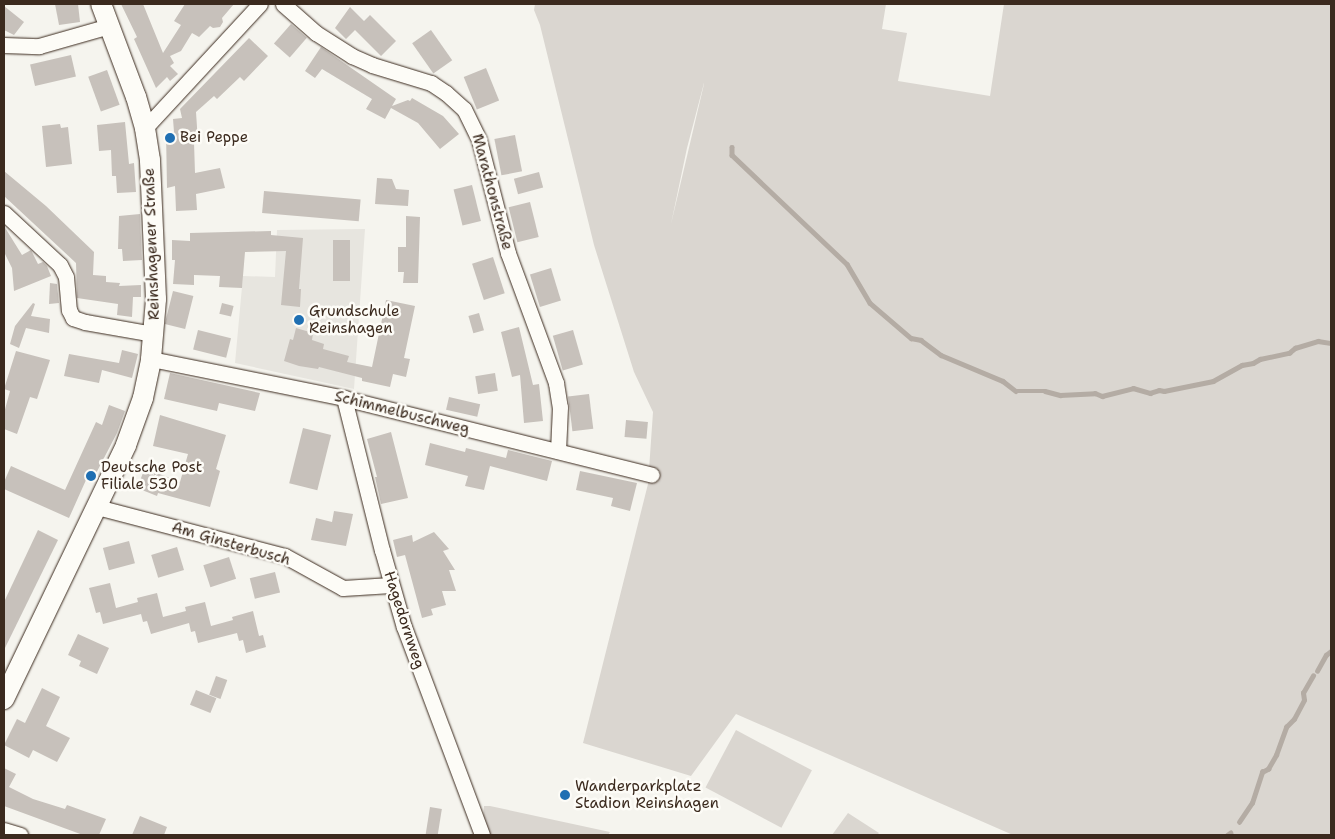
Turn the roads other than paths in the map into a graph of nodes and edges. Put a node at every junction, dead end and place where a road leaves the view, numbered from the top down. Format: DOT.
graph roads {
  1 [pos="101,4"];
  2 [pos="260,4"];
  3 [pos="283,4"];
  4 [pos="109,26"];
  5 [pos="4,45"];
  6 [pos="145,128"];
  7 [pos="4,213"];
  8 [pos="154,334"];
  9 [pos="151,359"];
  10 [pos="344,398"];
  11 [pos="558,451"];
  12 [pos="652,474"];
  13 [pos="97,507"];
  14 [pos="391,585"];
  15 [pos="4,699"];
  16 [pos="4,830"];
  17 [pos="20,835"];
  18 [pos="482,835"];
  1 -- 4 [label="main road, Reinshagener Straße"];
  2 -- 6 [label="street"];
  3 -- 11 [label="street, Marathonstraße"];
  4 -- 5 [label="street"];
  4 -- 6 [label="main road, Reinshagener Straße"];
  6 -- 8 [label="main road, Reinshagener Straße"];
  7 -- 8 [label="street"];
  8 -- 9 [label="main road, Reinshagener Straße"];
  9 -- 10 [label="street, Schimmelbuschweg"];
  9 -- 13 [label="main road, Reinshagener Straße"];
  10 -- 11 [label="street, Schimmelbuschweg"];
  10 -- 14 [label="street, Hagedornweg"];
  11 -- 12 [label="street, Schimmelbuschweg"];
  13 -- 14 [label="street, Am Ginsterbusch"];
  13 -- 15 [label="main road, Reinshagener Straße"];
  14 -- 18 [label="street, Hagedornweg"];
  16 -- 17 [label="street"];
}
